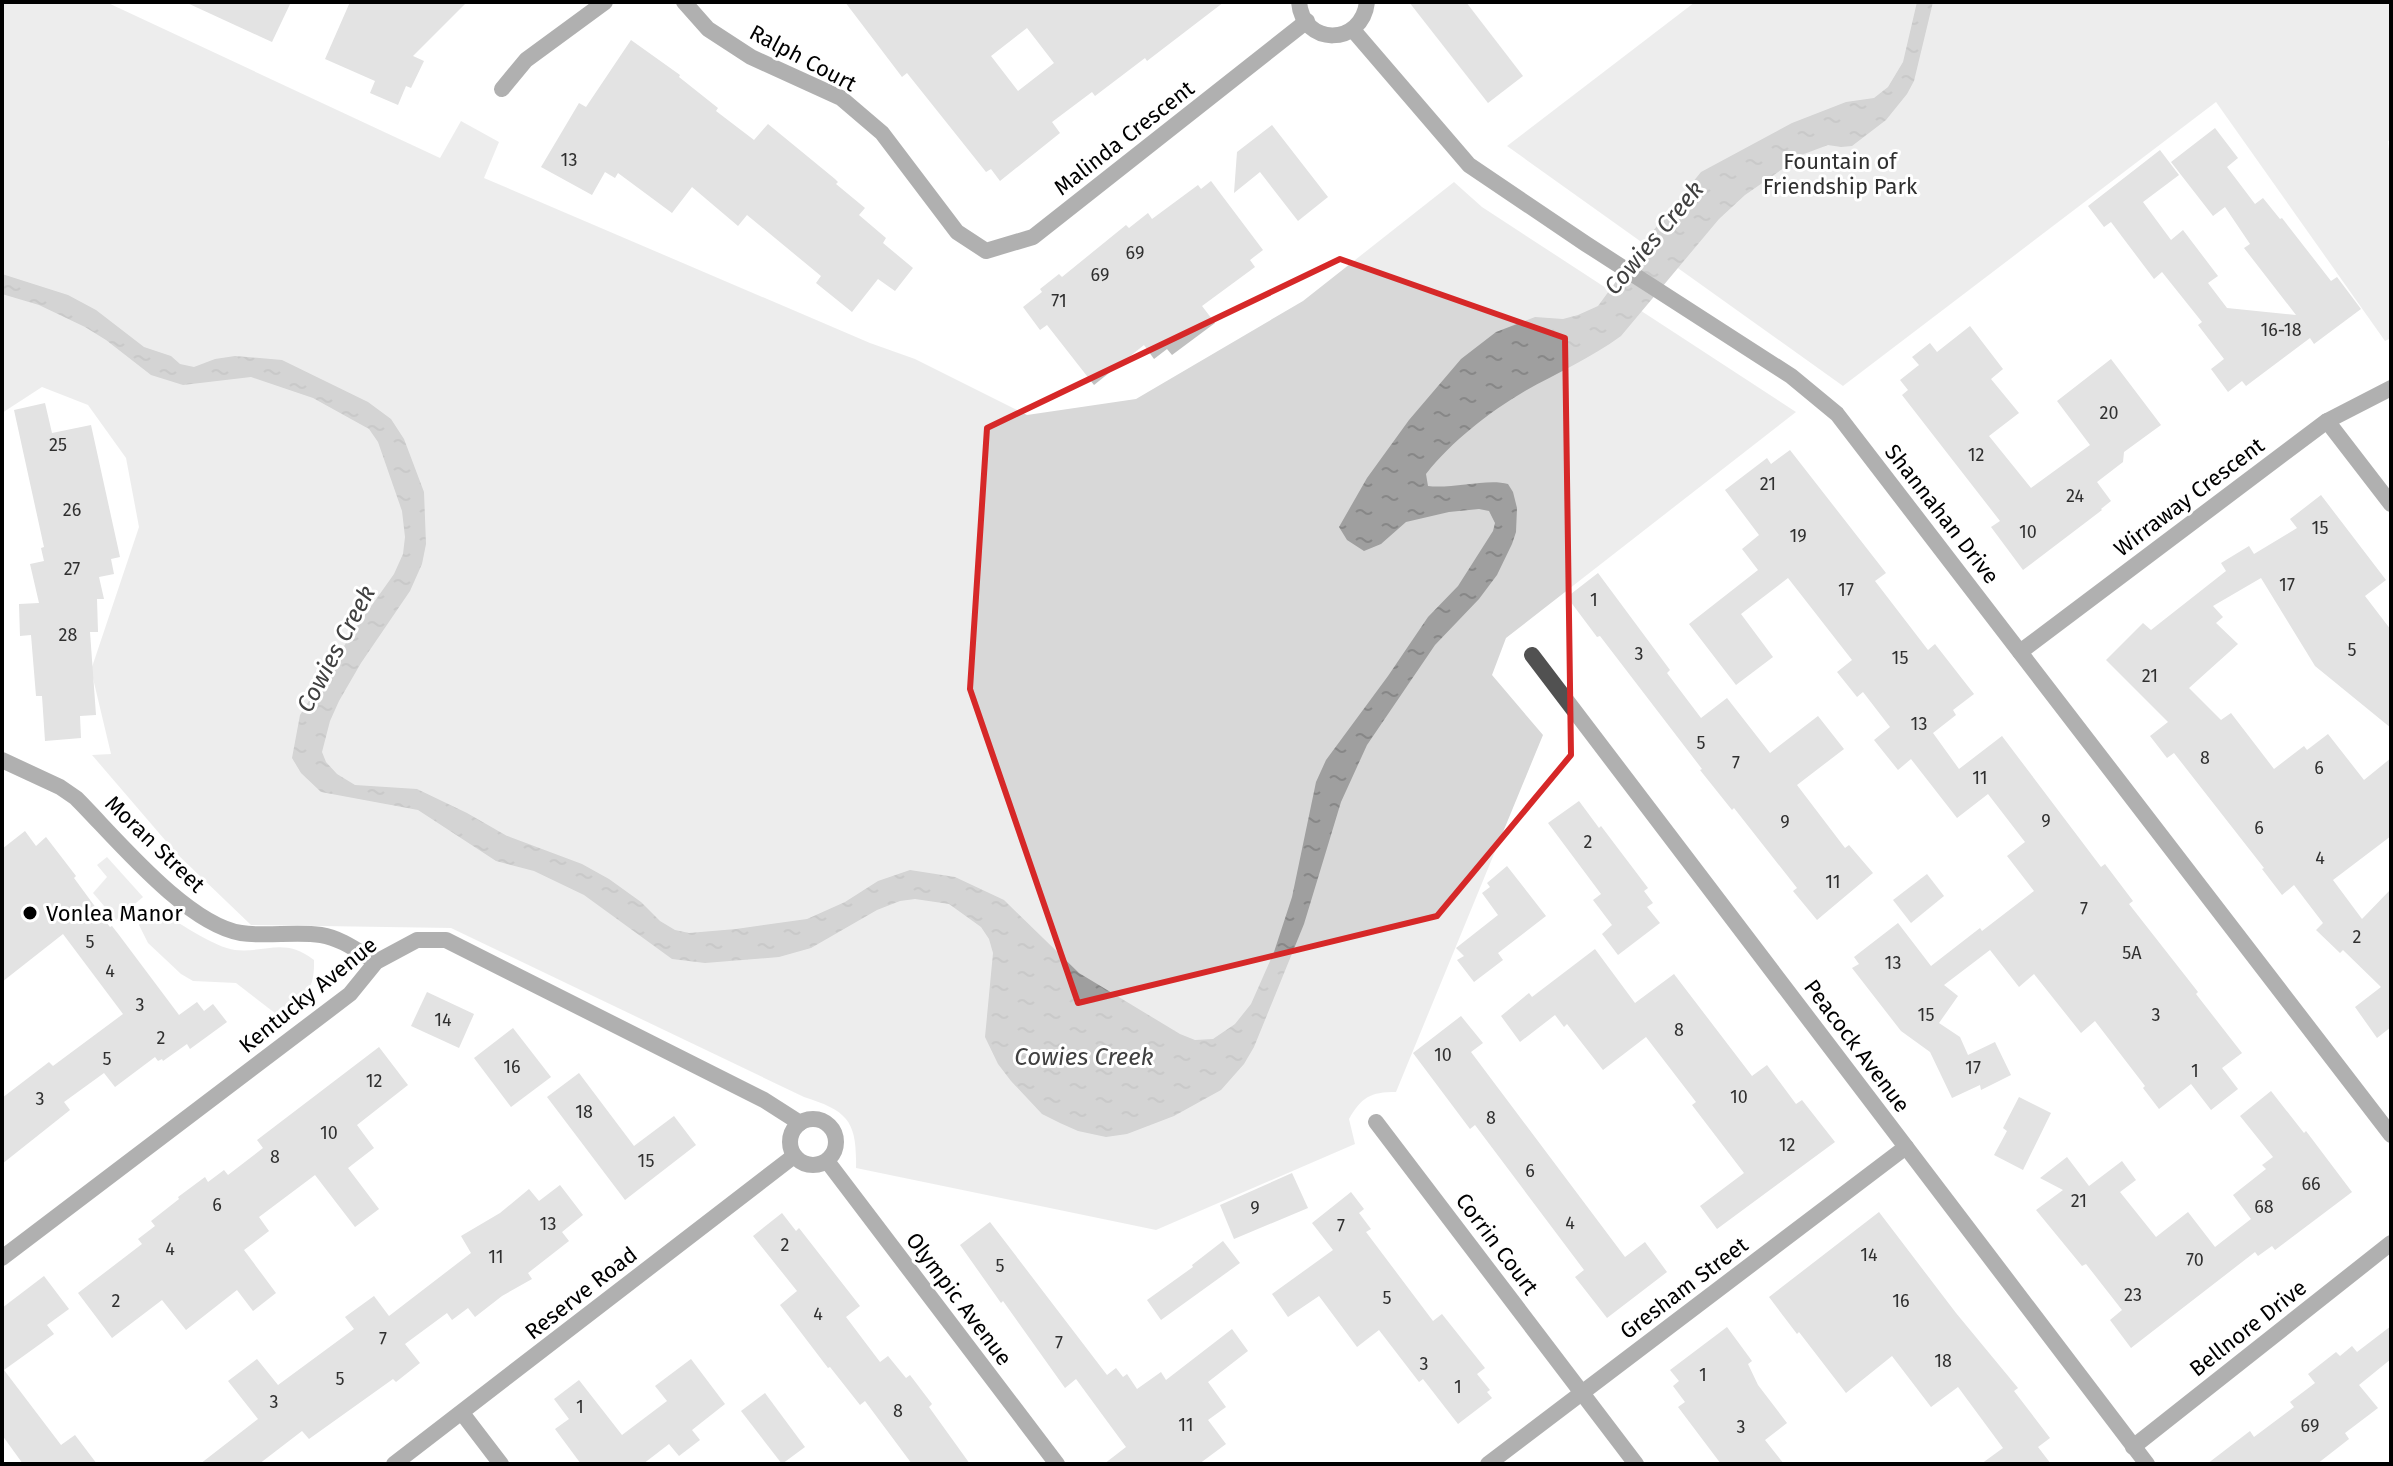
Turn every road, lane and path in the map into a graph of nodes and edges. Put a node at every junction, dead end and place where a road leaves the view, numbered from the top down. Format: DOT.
graph roads {
  1 [pos="605,2"];
  2 [pos="684,2"];
  3 [pos="1299,2"];
  4 [pos="1367,2"];
  5 [pos="1307,21"];
  6 [pos="1353,30"];
  7 [pos="502,89"];
  8 [pos="957,232"];
  9 [pos="2391,388"];
  10 [pos="2327,421"];
  11 [pos="2391,504"];
  12 [pos="2020,652"];
  13 [pos="1532,655"];
  14 [pos="2,760"];
  15 [pos="376,962"];
  16 [pos="1376,1122"];
  17 [pos="800,1123"];
  18 [pos="2391,1135"];
  19 [pos="1906,1147"];
  20 [pos="794,1156"];
  21 [pos="827,1161"];
  22 [pos="2391,1243"];
  23 [pos="2,1258"];
  24 [pos="1582,1393"];
  25 [pos="462,1413"];
  26 [pos="2133,1447"];
  27 [pos="394,1464"];
  28 [pos="501,1464"];
  29 [pos="1057,1464"];
  30 [pos="1488,1464"];
  31 [pos="1636,1464"];
  32 [pos="2147,1464"];
  1 -- 7 [label="street"];
  2 -- 8 [label="street, Ralph Court"];
  3 -- 5 [label="street"];
  4 -- 6 [label="street"];
  5 -- 6 [label="street"];
  5 -- 8 [label="street, Malinda Crescent"];
  6 -- 12 [label="street, Shannahan Drive"];
  9 -- 10 [label="street, Wirraway Crescent"];
  10 -- 11 [label="street"];
  10 -- 12 [label="street, Wirraway Crescent"];
  12 -- 18 [label="street, Shannahan Drive"];
  13 -- 19 [label="street, Peacock Avenue"];
  14 -- 15 [label="street, Moran Street"];
  15 -- 17 [label="street, Kentucky Avenue"];
  15 -- 23 [label="street, Kentucky Avenue"];
  16 -- 24 [label="street, Corrin Court"];
  17 -- 20 [label="street"];
  17 -- 21 [label="street"];
  19 -- 24 [label="street, Gresham Street"];
  19 -- 26 [label="street, Peacock Avenue"];
  20 -- 21 [label="street"];
  20 -- 25 [label="street, Reserve Road"];
  21 -- 29 [label="street, Olympic Avenue"];
  22 -- 26 [label="street, Bellnore Drive"];
  24 -- 30 [label="street, Gresham Street"];
  24 -- 31 [label="street, Corrin Court"];
  25 -- 27 [label="street, Reserve Road"];
  25 -- 28 [label="street"];
  26 -- 32 [label="street, Peacock Avenue"];
}
